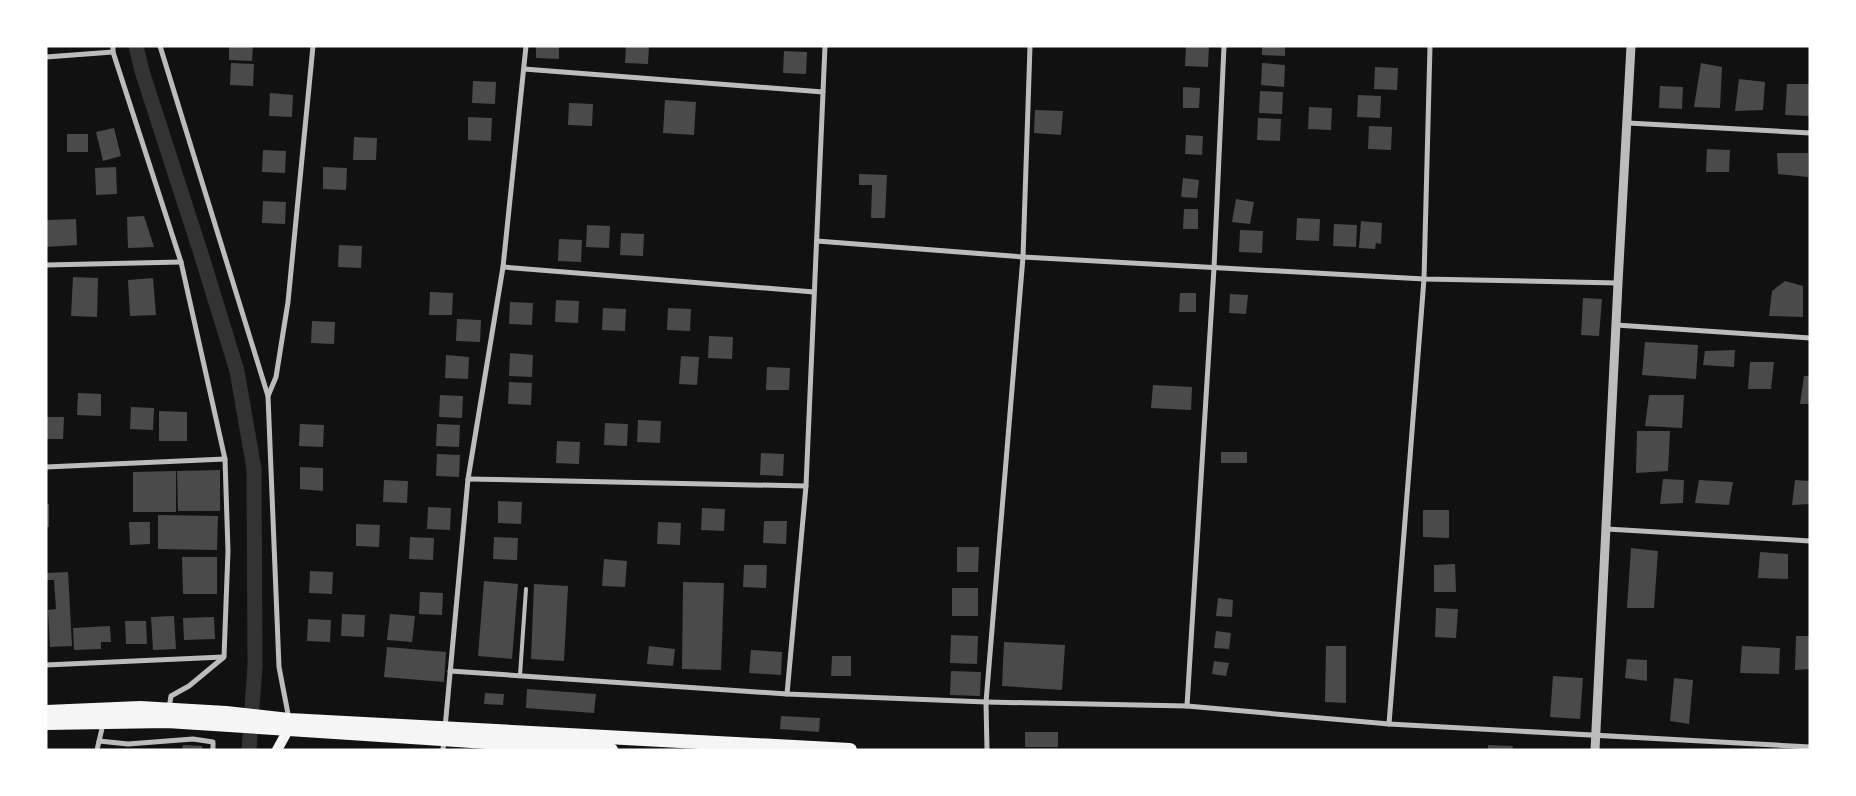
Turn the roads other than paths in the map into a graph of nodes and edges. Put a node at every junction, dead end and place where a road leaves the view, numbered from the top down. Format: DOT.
graph roads {
  1 [pos="160,46"];
  2 [pos="313,46"];
  3 [pos="526,46"];
  4 [pos="825,46"];
  5 [pos="1030,46"];
  6 [pos="1224,46"];
  7 [pos="1430,46"];
  8 [pos="1631,46"];
  9 [pos="113,49"];
  10 [pos="46,57"];
  11 [pos="524,69"];
  12 [pos="823,92"];
  13 [pos="1628,123"];
  14 [pos="1810,133"];
  15 [pos="816,241"];
  16 [pos="1023,257"];
  17 [pos="181,262"];
  18 [pos="46,265"];
  19 [pos="503,267"];
  20 [pos="1214,268"];
  21 [pos="1424,279"];
  22 [pos="1618,283"];
  23 [pos="814,292"];
  24 [pos="1616,325"];
  25 [pos="1810,338"];
  26 [pos="268,396"];
  27 [pos="225,459"];
  28 [pos="46,467"];
  29 [pos="468,479"];
  30 [pos="806,486"];
  31 [pos="1606,529"];
  32 [pos="1810,540"];
  33 [pos="526,589"];
  34 [pos="224,657"];
  35 [pos="46,665"];
  36 [pos="450,671"];
  37 [pos="520,674"];
  38 [pos="787,694"];
  39 [pos="986,702"];
  40 [pos="1187,706"];
  41 [pos="46,712"];
  42 [pos="168,715"];
  43 [pos="103,721"];
  44 [pos="46,723"];
  45 [pos="1389,724"];
  46 [pos="288,725"];
  47 [pos="1596,737"];
  48 [pos="444,739"];
  49 [pos="99,741"];
  50 [pos="1810,747"];
  51 [pos="97,750"];
  52 [pos="213,750"];
  53 [pos="277,750"];
  54 [pos="611,750"];
  55 [pos="850,750"];
  56 [pos="987,750"];
  57 [pos="1595,750"];
  1 -- 26 [label="street"];
  2 -- 26 [label="street"];
  3 -- 11 [label="street"];
  4 -- 12 [label="street"];
  5 -- 16 [label="street"];
  6 -- 20 [label="street"];
  7 -- 21 [label="street"];
  8 -- 13 [label="street"];
  9 -- 10 [label="street"];
  9 -- 17 [label="street"];
  11 -- 12 [label="street"];
  11 -- 19 [label="street"];
  12 -- 15 [label="street"];
  13 -- 14 [label="street"];
  13 -- 22 [label="street"];
  15 -- 16 [label="street"];
  15 -- 23 [label="street"];
  16 -- 20 [label="street"];
  16 -- 39 [label="street"];
  17 -- 18 [label="street"];
  17 -- 27 [label="street"];
  19 -- 23 [label="street"];
  19 -- 29 [label="street"];
  20 -- 21 [label="street"];
  20 -- 40 [label="street"];
  21 -- 22 [label="street"];
  21 -- 45 [label="street"];
  22 -- 24 [label="street"];
  23 -- 30 [label="street"];
  24 -- 25 [label="street"];
  24 -- 31 [label="street"];
  26 -- 46 [label="street"];
  27 -- 28 [label="street"];
  27 -- 34 [label="street"];
  29 -- 30 [label="street"];
  29 -- 36 [label="street"];
  30 -- 38 [label="street"];
  31 -- 32 [label="street"];
  31 -- 47 [label="street"];
  33 -- 37 [label="lane"];
  34 -- 35 [label="street"];
  34 -- 42 [label="street"];
  36 -- 37 [label="street"];
  36 -- 48 [label="street"];
  37 -- 38 [label="street"];
  38 -- 39 [label="street"];
  39 -- 40 [label="street"];
  39 -- 56 [label="street"];
  40 -- 45 [label="street"];
  41 -- 42 [label="highway"];
  42 -- 43 [label="highway"];
  42 -- 46 [label="highway"];
  43 -- 44 [label="highway"];
  43 -- 49 [label="street"];
  45 -- 47 [label="street"];
  46 -- 48 [label="highway"];
  46 -- 53 [label="main road"];
  47 -- 50 [label="street"];
  47 -- 57 [label="street"];
  48 -- 54 [label="highway"];
  48 -- 55 [label="highway"];
  49 -- 51 [label="street"];
  49 -- 52 [label="street"];
}
